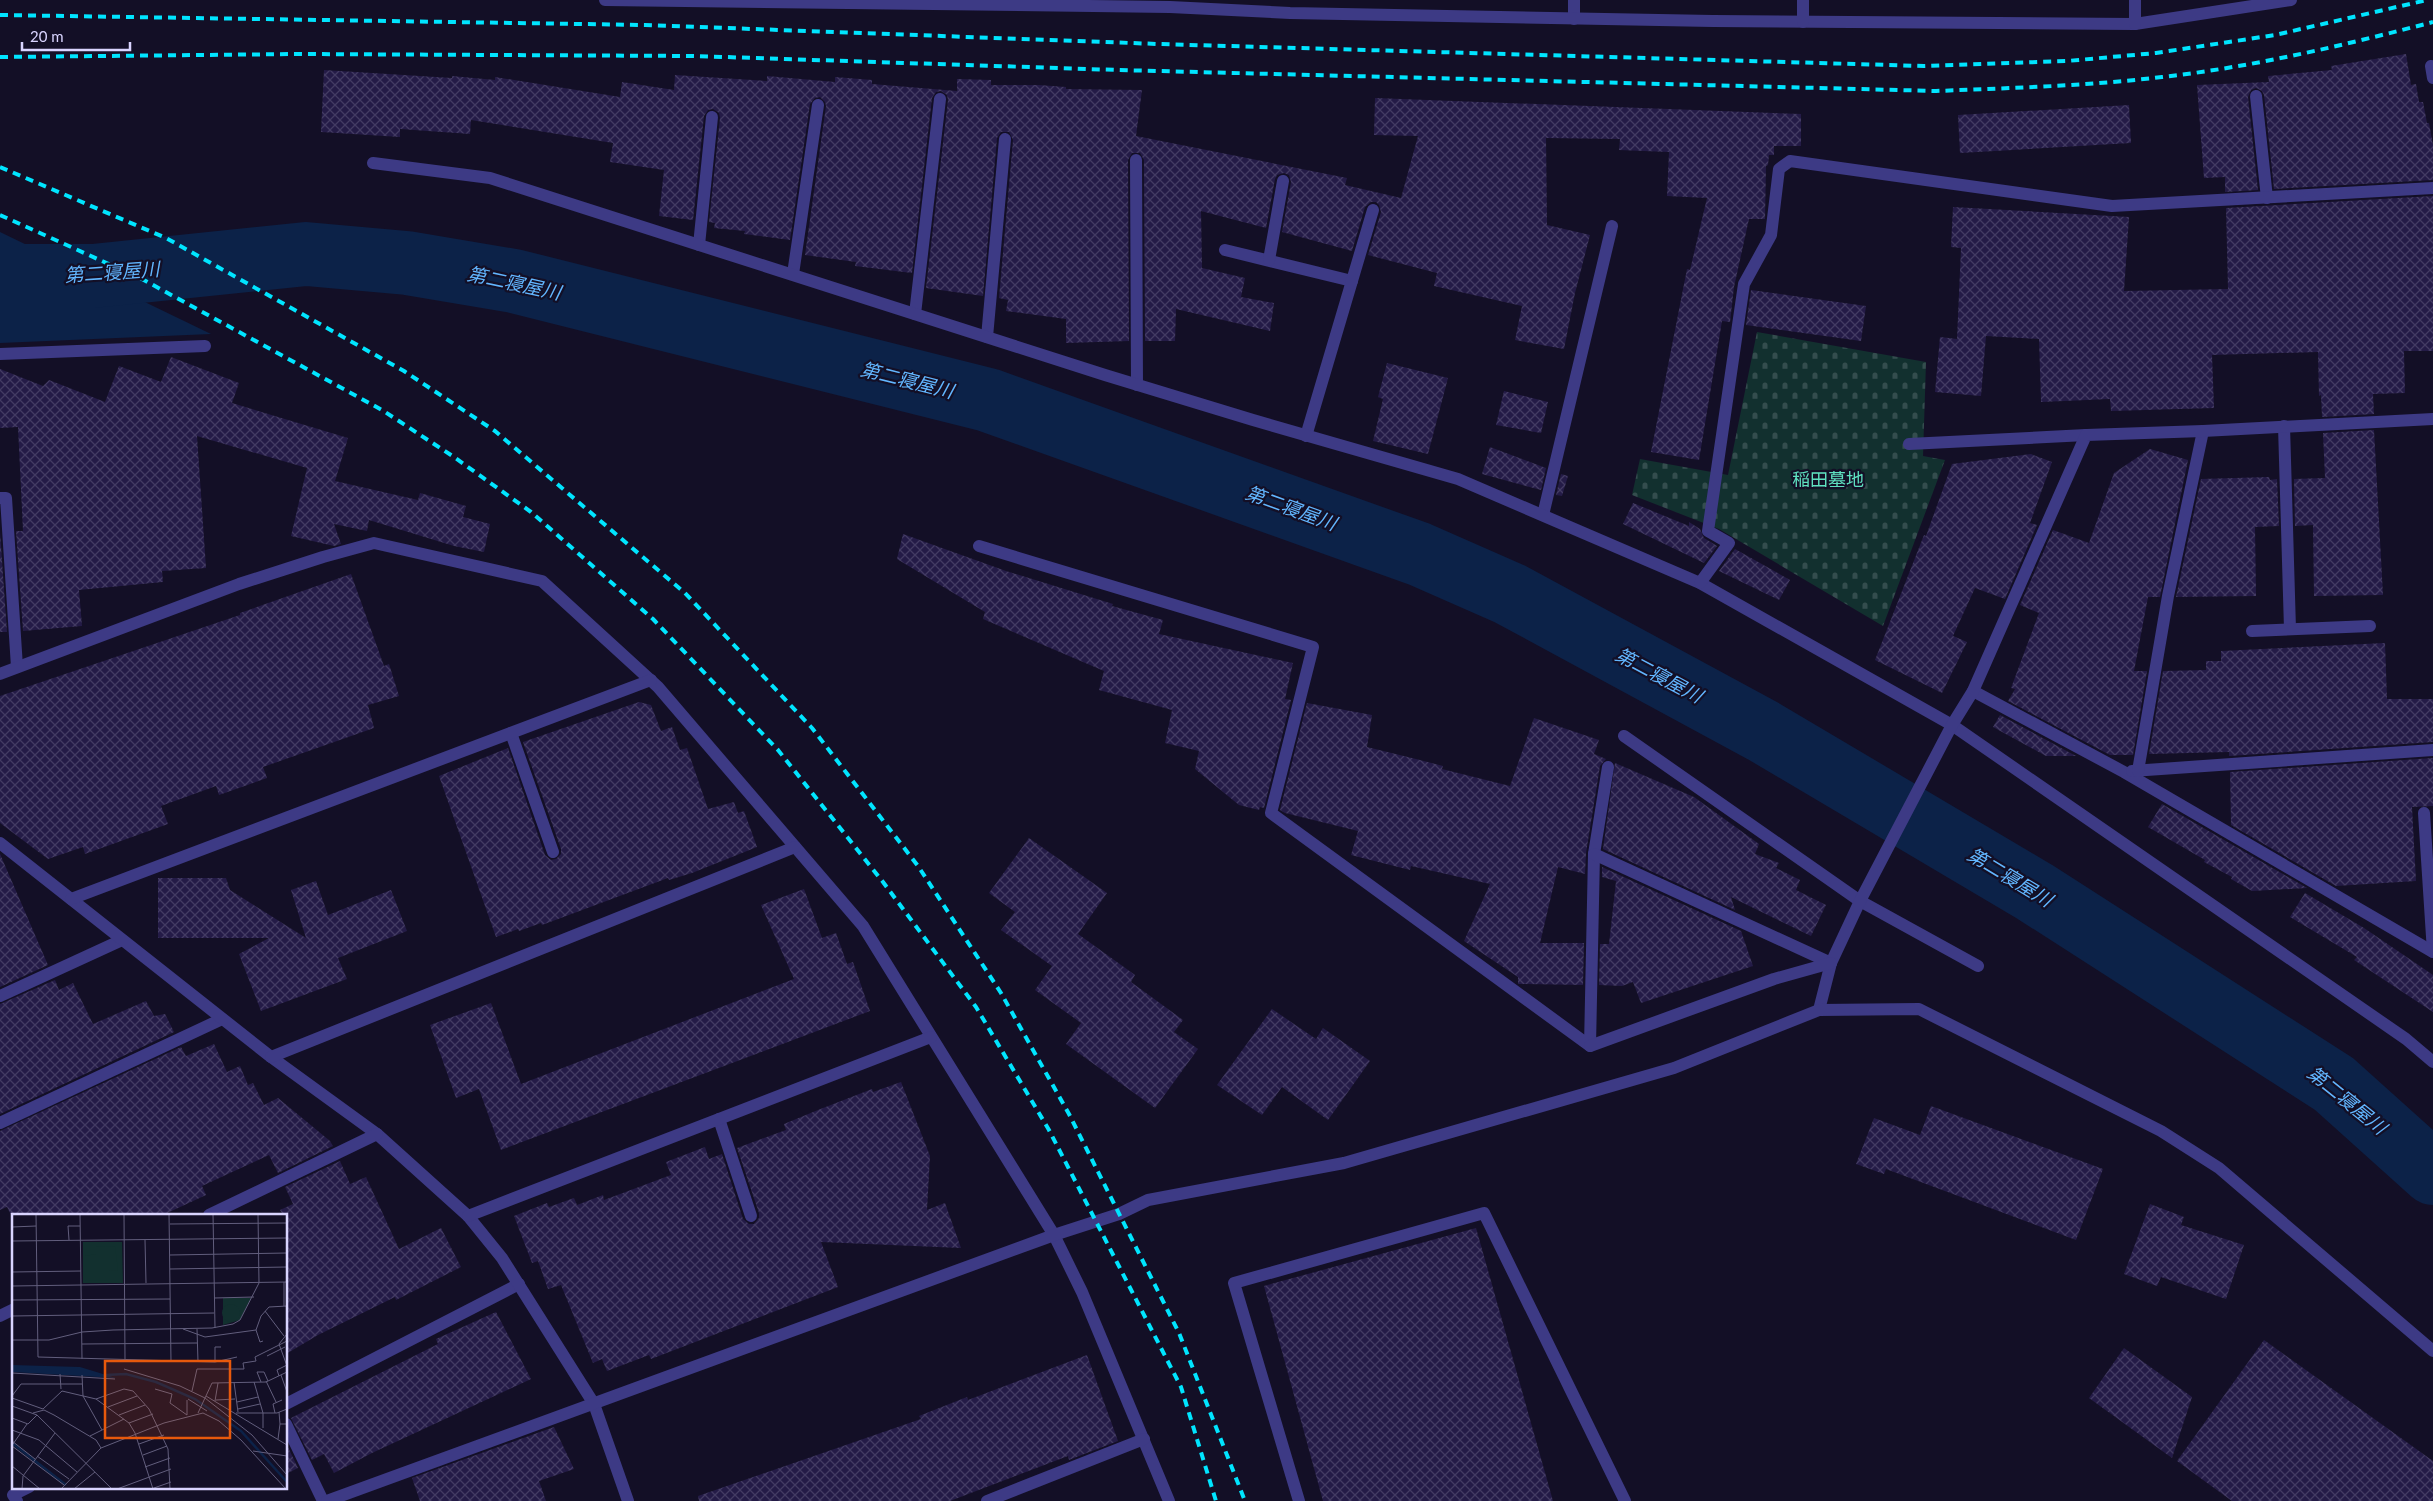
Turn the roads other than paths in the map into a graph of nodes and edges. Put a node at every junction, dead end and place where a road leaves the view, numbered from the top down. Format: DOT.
graph roads {
  1 [pos="605,0"];
  2 [pos="1290,0"];
  3 [pos="1574,0"];
  4 [pos="1803,0"];
  5 [pos="2134,0"];
  6 [pos="2291,0"];
  7 [pos="1170,3"];
  8 [pos="1290,13"];
  9 [pos="1574,19"];
  10 [pos="1803,22"];
  11 [pos="2135,24"];
  12 [pos="2256,96"];
  13 [pos="940,99"];
  14 [pos="818,105"];
  15 [pos="712,117"];
  16 [pos="1005,139"];
  17 [pos="1136,160"];
  18 [pos="373,163"];
  19 [pos="1283,181"];
  20 [pos="2433,188"];
  21 [pos="2266,198"];
  22 [pos="1373,210"];
  23 [pos="1612,226"];
  24 [pos="699,245"];
  25 [pos="1225,250"];
  26 [pos="1268,260"];
  27 [pos="792,274"];
  28 [pos="1352,281"];
  29 [pos="915,314"];
  30 [pos="987,337"];
  31 [pos="205,346"];
  32 [pos="0,354"];
  33 [pos="1137,385"];
  34 [pos="2433,419"];
  35 [pos="2284,426"];
  36 [pos="2203,431"];
  37 [pos="2086,435"];
  38 [pos="1306,436"];
  39 [pos="1909,444"];
  40 [pos="0,498"];
  41 [pos="1544,515"];
  42 [pos="979,546"];
  43 [pos="1700,583"];
  44 [pos="2370,626"];
  45 [pos="2290,629"];
  46 [pos="2252,630"];
  47 [pos="17,667"];
  48 [pos="0,674"];
  49 [pos="651,680"];
  50 [pos="1973,691"];
  51 [pos="1952,725"];
  52 [pos="511,733"];
  53 [pos="1624,736"];
  54 [pos="2433,750"];
  55 [pos="1608,767"];
  56 [pos="2138,770"];
  57 [pos="2124,772"];
  58 [pos="2424,813"];
  59 [pos="0,843"];
  60 [pos="795,846"];
  61 [pos="553,852"];
  62 [pos="1594,854"];
  63 [pos="71,899"];
  64 [pos="1860,901"];
  65 [pos="122,940"];
  66 [pos="2433,952"];
  67 [pos="1831,963"];
  68 [pos="1978,966"];
  69 [pos="0,996"];
  70 [pos="1820,1010"];
  71 [pos="222,1019"];
  72 [pos="931,1037"];
  73 [pos="1590,1046"];
  74 [pos="271,1057"];
  75 [pos="2433,1062"];
  76 [pos="719,1119"];
  77 [pos="0,1123"];
  78 [pos="377,1134"];
  79 [pos="211,1214"];
  80 [pos="468,1216"];
  81 [pos="751,1216"];
  82 [pos="1054,1235"];
  83 [pos="519,1284"];
  84 [pos="12,1310"];
  85 [pos="0,1316"];
  86 [pos="2433,1351"];
  87 [pos="288,1403"];
  88 [pos="594,1404"];
  89 [pos="288,1428"];
  90 [pos="1144,1439"];
  91 [pos="27,1488"];
  92 [pos="16,1501"];
  93 [pos="323,1501"];
  94 [pos="327,1501"];
  95 [pos="628,1501"];
  96 [pos="988,1501"];
  97 [pos="1169,1501"];
  98 [pos="1300,1501"];
  99 [pos="1625,1501"];
  1 -- 7 [label="street"];
  2 -- 8 [label="street"];
  3 -- 9 [label="street"];
  4 -- 10 [label="street"];
  5 -- 11 [label="street"];
  6 -- 11 [label="street"];
  7 -- 8 [label="street"];
  8 -- 9 [label="street"];
  9 -- 10 [label="street"];
  10 -- 11 [label="street"];
  12 -- 21 [label="street"];
  13 -- 29 [label="street"];
  14 -- 27 [label="street"];
  15 -- 24 [label="street"];
  16 -- 30 [label="street"];
  17 -- 33 [label="street"];
  18 -- 24 [label="street"];
  19 -- 26 [label="street"];
  20 -- 21 [label="street"];
  21 -- 43 [label="street"];
  22 -- 28 [label="street"];
  23 -- 41 [label="street"];
  24 -- 27 [label="street"];
  25 -- 26 [label="street"];
  26 -- 28 [label="street"];
  27 -- 29 [label="street"];
  28 -- 38 [label="street"];
  29 -- 30 [label="street"];
  30 -- 33 [label="street"];
  31 -- 32 [label="street"];
  33 -- 38 [label="street"];
  34 -- 35 [label="street"];
  35 -- 36 [label="street"];
  35 -- 45 [label="street"];
  36 -- 37 [label="street"];
  36 -- 56 [label="street"];
  37 -- 39 [label="street"];
  37 -- 50 [label="street"];
  38 -- 41 [label="street"];
  40 -- 47 [label="street"];
  41 -- 43 [label="street"];
  42 -- 73 [label="street"];
  43 -- 51 [label="street"];
  44 -- 45 [label="street"];
  45 -- 46 [label="street"];
  47 -- 48 [label="street"];
  47 -- 49 [label="street"];
  49 -- 52 [label="street"];
  49 -- 60 [label="street"];
  50 -- 51 [label="street"];
  50 -- 57 [label="street"];
  51 -- 64 [label="street"];
  51 -- 75 [label="street"];
  52 -- 61 [label="street"];
  52 -- 63 [label="street"];
  53 -- 64 [label="street"];
  54 -- 56 [label="street"];
  55 -- 62 [label="street"];
  56 -- 57 [label="street"];
  57 -- 66 [label="street"];
  58 -- 66 [label="street"];
  59 -- 63 [label="street"];
  60 -- 72 [label="street"];
  60 -- 74 [label="street"];
  62 -- 67 [label="street"];
  62 -- 73 [label="street"];
  63 -- 65 [label="street"];
  64 -- 67 [label="street"];
  64 -- 68 [label="street"];
  65 -- 69 [label="street"];
  65 -- 71 [label="street"];
  67 -- 70 [label="street"];
  67 -- 73 [label="street"];
  70 -- 82 [label="street"];
  70 -- 86 [label="street"];
  71 -- 74 [label="street"];
  71 -- 77 [label="street"];
  72 -- 76 [label="street"];
  72 -- 82 [label="street"];
  74 -- 78 [label="street"];
  76 -- 80 [label="street"];
  76 -- 81 [label="street"];
  78 -- 79 [label="street"];
  78 -- 80 [label="street"];
  80 -- 83 [label="street"];
  82 -- 88 [label="street"];
  82 -- 90 [label="street"];
  83 -- 87 [label="street"];
  83 -- 88 [label="street"];
  84 -- 85 [label="street"];
  88 -- 94 [label="street"];
  88 -- 95 [label="street"];
  89 -- 93 [label="street"];
  90 -- 96 [label="street"];
  90 -- 97 [label="street"];
  91 -- 92 [label="street"];
  98 -- 99 [label="street"];
}
